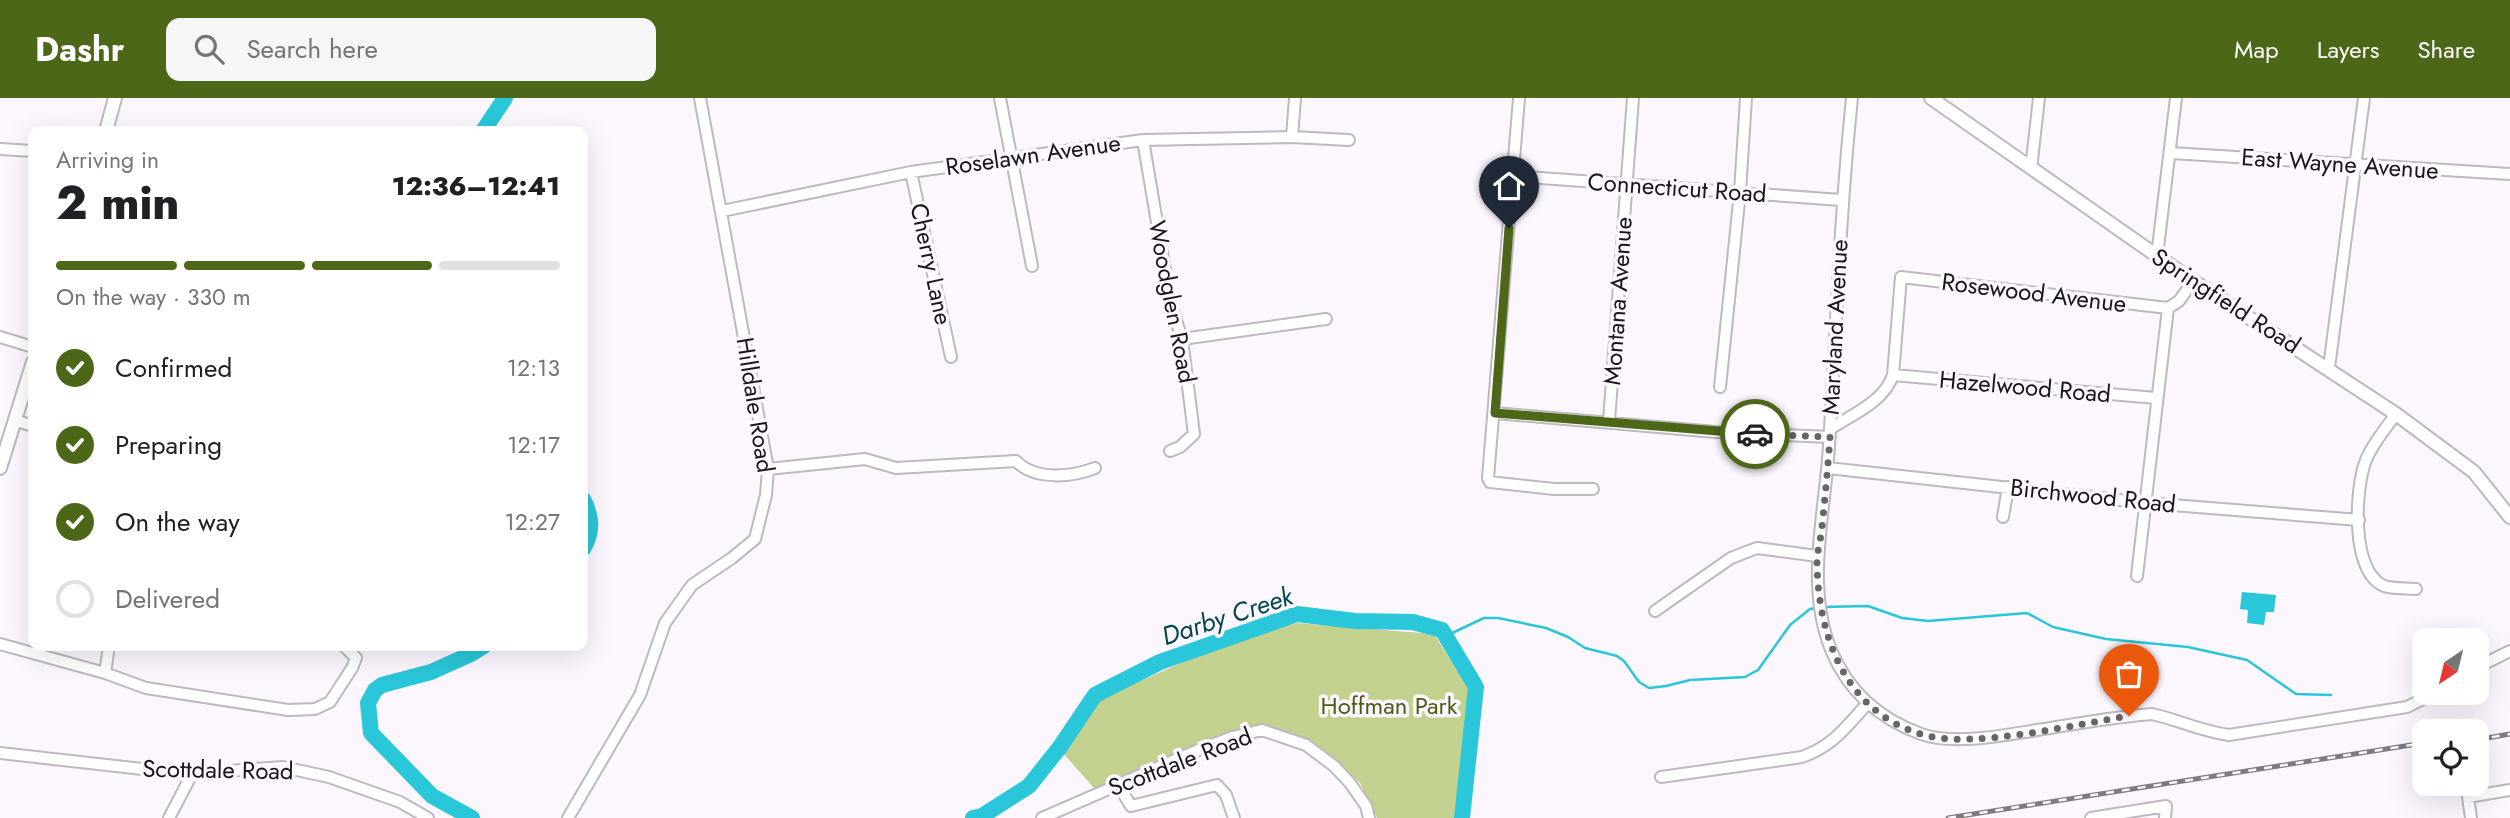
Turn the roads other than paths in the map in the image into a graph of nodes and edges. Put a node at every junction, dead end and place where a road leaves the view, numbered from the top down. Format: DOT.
graph roads {
  1 [pos="115,98"];
  2 [pos="699,98"];
  3 [pos="1000,98"];
  4 [pos="1295,98"];
  5 [pos="1519,98"];
  6 [pos="1633,98"];
  7 [pos="1746,98"];
  8 [pos="1852,98"];
  9 [pos="1931,98"];
  10 [pos="2039,98"];
  11 [pos="2176,98"];
  12 [pos="2364,98"];
  13 [pos="107,126"];
  14 [pos="1292,137"];
  15 [pos="1143,140"];
  16 [pos="1349,140"];
  17 [pos="0,149"];
  18 [pos="28,152"];
  19 [pos="2171,153"];
  20 [pos="1012,158"];
  21 [pos="2356,165"];
  22 [pos="2031,169"];
  23 [pos="911,172"];
  24 [pos="2510,174"];
  25 [pos="1513,176"];
  26 [pos="1626,183"];
  27 [pos="1740,192"];
  28 [pos="1841,200"];
  29 [pos="722,211"];
  30 [pos="2157,256"];
  31 [pos="1032,266"];
  32 [pos="2193,281"];
  33 [pos="2168,308"];
  34 [pos="1326,319"];
  35 [pos="0,337"];
  36 [pos="1182,339"];
  37 [pos="28,345"];
  38 [pos="951,357"];
  39 [pos="2329,368"];
  40 [pos="1893,375"];
  41 [pos="28,378"];
  42 [pos="1720,387"];
  43 [pos="2156,398"];
  44 [pos="1495,413"];
  45 [pos="2396,414"];
  46 [pos="14,421"];
  47 [pos="1609,421"];
  48 [pos="28,425"];
  49 [pos="1830,433"];
  50 [pos="1170,451"];
  51 [pos="0,468"];
  52 [pos="1095,468"];
  53 [pos="1828,468"];
  54 [pos="768,469"];
  55 [pos="2008,487"];
  56 [pos="1592,489"];
  57 [pos="2147,503"];
  58 [pos="2003,517"];
  59 [pos="2510,517"];
  60 [pos="2358,520"];
  61 [pos="1817,556"];
  62 [pos="2137,576"];
  63 [pos="2416,589"];
  64 [pos="1655,611"];
  65 [pos="0,644"];
  66 [pos="108,651"];
  67 [pos="349,651"];
  68 [pos="2510,651"];
  69 [pos="2489,662"];
  70 [pos="105,673"];
  71 [pos="2412,704"];
  72 [pos="1867,705"];
  73 [pos="0,753"];
  74 [pos="192,774"];
  75 [pos="1661,777"];
  76 [pos="1118,785"];
  77 [pos="2510,790"];
  78 [pos="169,818"];
  79 [pos="428,818"];
  80 [pos="568,818"];
  81 [pos="1042,818"];
  82 [pos="1233,818"];
  83 [pos="1369,818"];
  84 [pos="2091,818"];
  85 [pos="2165,818"];
  86 [pos="2471,818"];
  1 -- 13 [label="main road"];
  2 -- 29 [label="street, Hilldale Road"];
  3 -- 20 [label="street"];
  4 -- 14 [label="street"];
  5 -- 25 [label="street"];
  6 -- 26 [label="street, Montana Avenue"];
  7 -- 27 [label="street"];
  8 -- 28 [label="street, Maryland Avenue"];
  9 -- 22 [label="main road, Springfield Road"];
  10 -- 22 [label="street"];
  11 -- 19 [label="street"];
  12 -- 21 [label="street"];
  14 -- 15 [label="street, Roselawn Avenue"];
  14 -- 16 [label="street, Roselawn Avenue"];
  15 -- 20 [label="street, Roselawn Avenue"];
  15 -- 36 [label="street, Woodglen Road"];
  17 -- 18 [label="street"];
  19 -- 21 [label="street, East Wayne Avenue"];
  19 -- 30 [label="street"];
  20 -- 23 [label="street, Roselawn Avenue"];
  20 -- 31 [label="street"];
  21 -- 24 [label="street, East Wayne Avenue"];
  21 -- 39 [label="street"];
  22 -- 30 [label="main road, Springfield Road"];
  23 -- 29 [label="street, Roselawn Avenue"];
  23 -- 38 [label="street, Cherry Lane"];
  25 -- 26 [label="street, Connecticut Road"];
  25 -- 44 [label="street"];
  26 -- 27 [label="street, Connecticut Road"];
  26 -- 47 [label="street, Montana Avenue"];
  27 -- 28 [label="street, Connecticut Road"];
  27 -- 42 [label="street"];
  28 -- 49 [label="street, Maryland Avenue"];
  29 -- 54 [label="street, Hilldale Road"];
  30 -- 32 [label="main road, Springfield Road"];
  32 -- 33 [label="street"];
  32 -- 39 [label="main road, Springfield Road"];
  33 -- 40 [label="street, Rosewood Avenue"];
  33 -- 43 [label="street"];
  34 -- 36 [label="street"];
  35 -- 37 [label="street"];
  36 -- 50 [label="street, Woodglen Road"];
  39 -- 45 [label="main road, Springfield Road"];
  40 -- 43 [label="street, Hazelwood Road"];
  40 -- 49 [label="street"];
  41 -- 46 [label="main road"];
  43 -- 57 [label="street"];
  44 -- 47 [label="street"];
  44 -- 56 [label="street"];
  45 -- 59 [label="main road, Springfield Road"];
  45 -- 60 [label="street"];
  46 -- 48 [label="street"];
  46 -- 51 [label="main road"];
  47 -- 49 [label="street"];
  49 -- 53 [label="street, Maryland Avenue"];
  52 -- 54 [label="street"];
  53 -- 55 [label="street, Birchwood Road"];
  53 -- 61 [label="street, Maryland Avenue"];
  54 -- 80 [label="street, Hilldale Road"];
  55 -- 57 [label="street, Birchwood Road"];
  55 -- 58 [label="street"];
  57 -- 60 [label="street, Birchwood Road"];
  57 -- 62 [label="street"];
  60 -- 63 [label="street"];
  61 -- 64 [label="street"];
  61 -- 72 [label="street, Maryland Avenue"];
  65 -- 70 [label="street"];
  66 -- 70 [label="street"];
  67 -- 70 [label="street"];
  68 -- 69 [label="street"];
  71 -- 72 [label="street"];
  72 -- 75 [label="street"];
  73 -- 74 [label="street, Scottdale Road"];
  74 -- 78 [label="street"];
  74 -- 79 [label="street, Scottdale Road"];
  76 -- 81 [label="street, Scottdale Road"];
  76 -- 82 [label="street"];
  76 -- 83 [label="street, Scottdale Road"];
  77 -- 86 [label="street"];
  84 -- 85 [label="street"];
}
